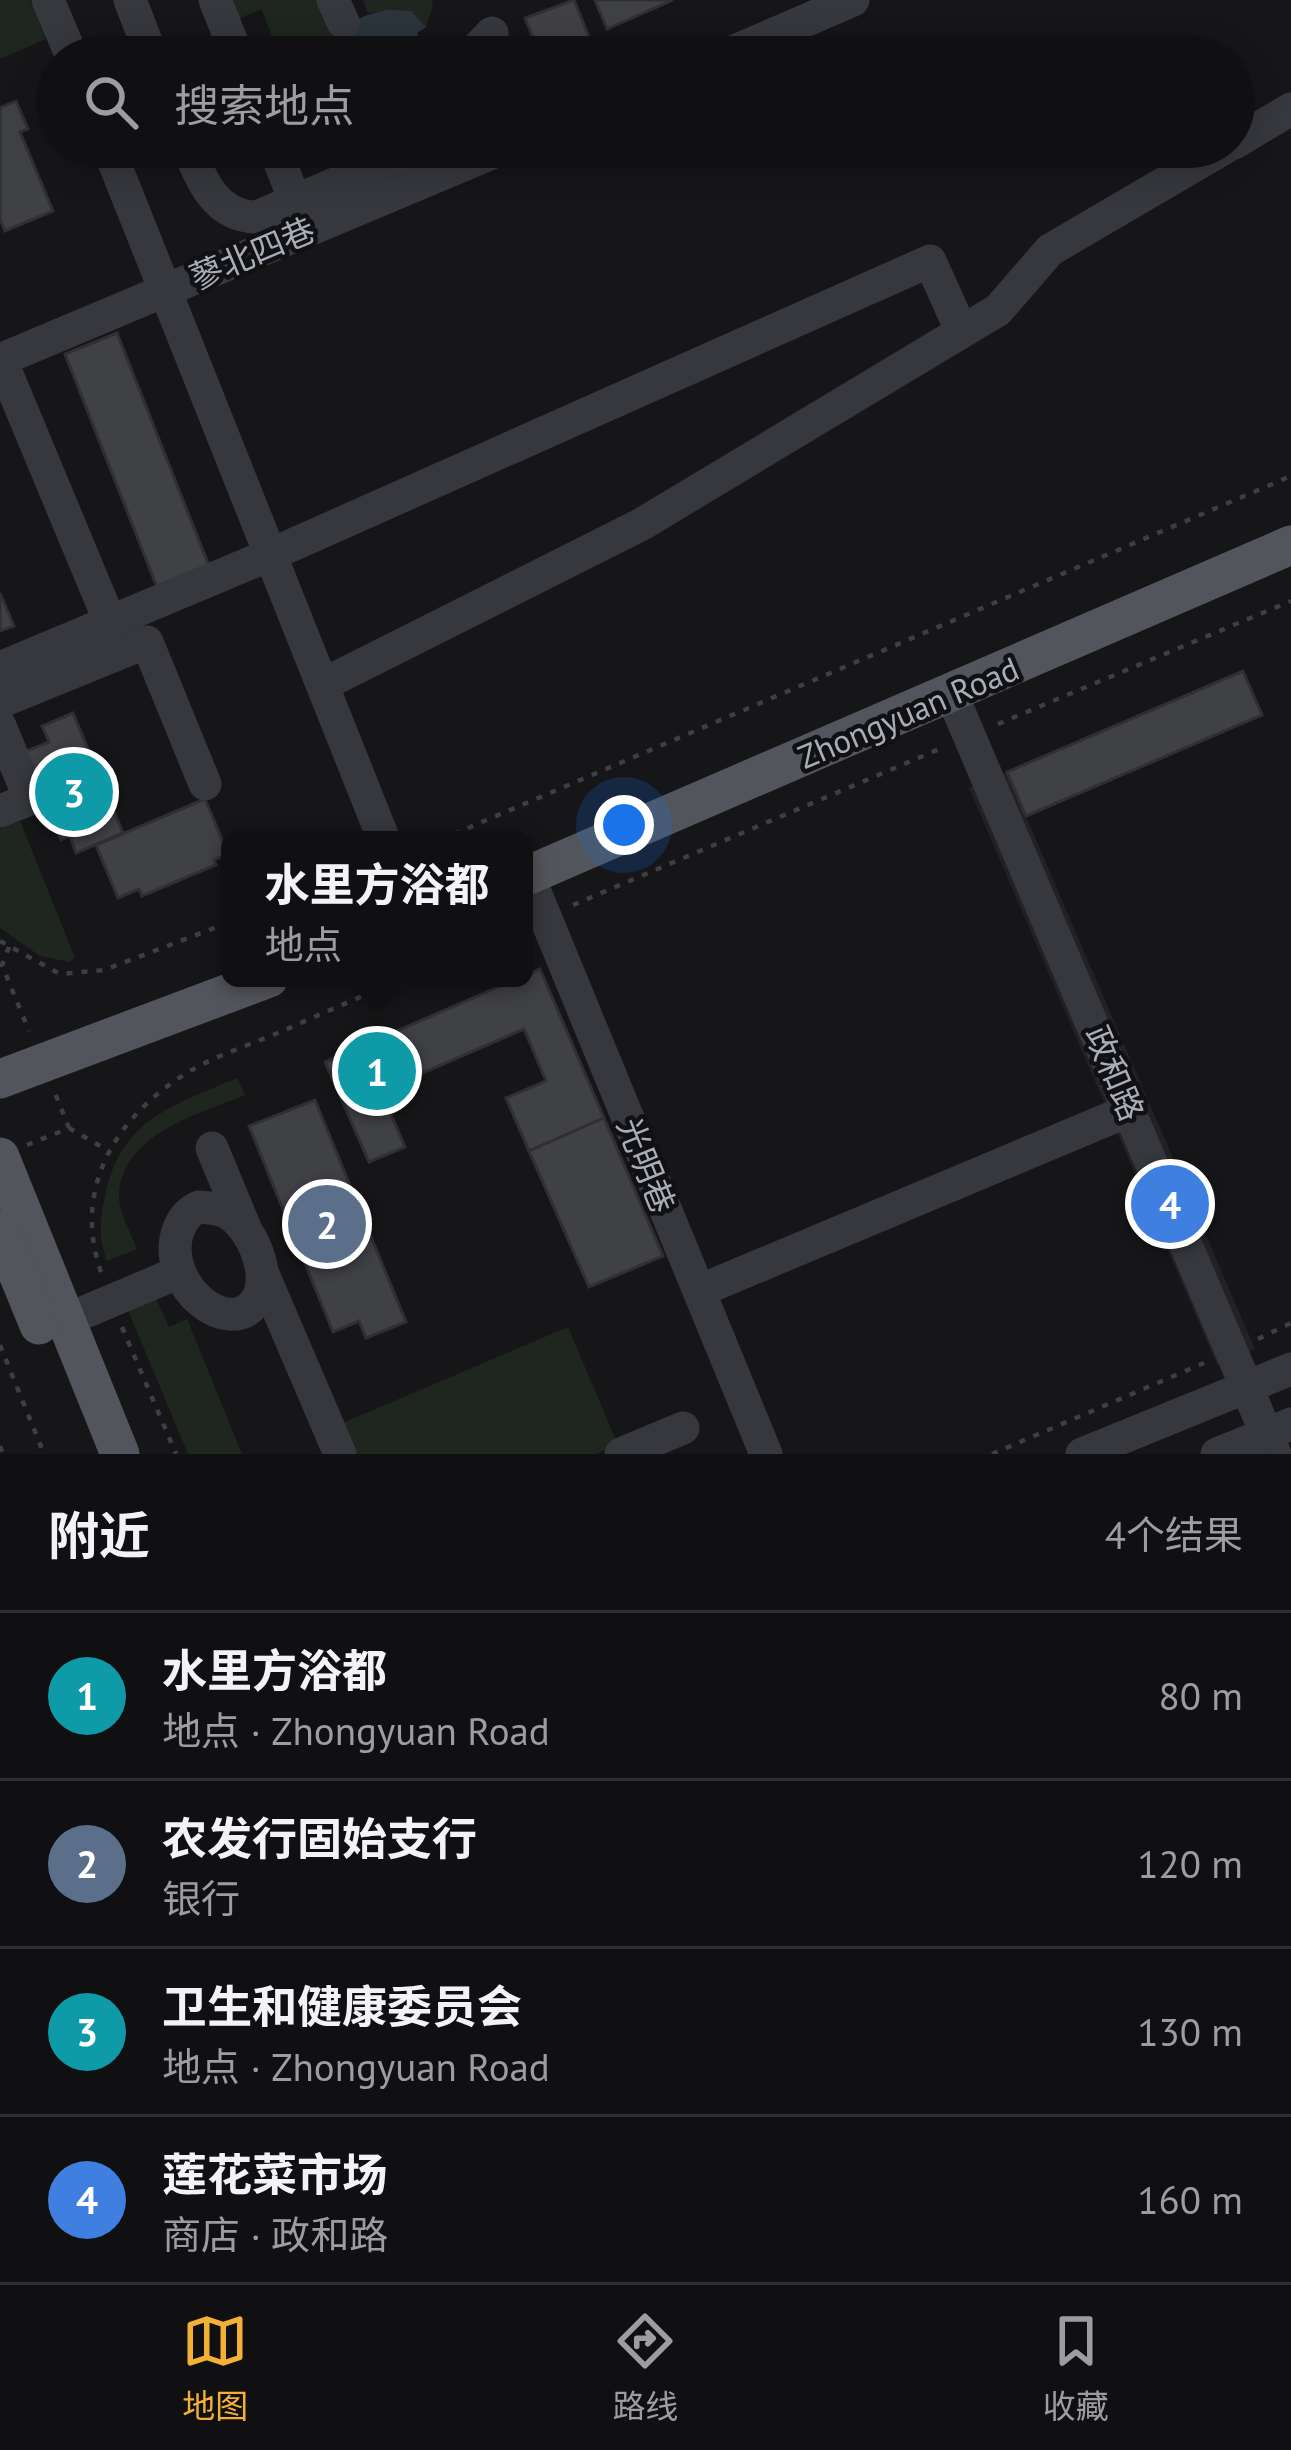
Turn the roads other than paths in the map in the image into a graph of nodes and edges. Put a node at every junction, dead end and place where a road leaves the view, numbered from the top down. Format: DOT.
graph roads {
  1 [pos="48,0"];
  2 [pos="130,0"];
  3 [pos="215,0"];
  4 [pos="853,0"];
  5 [pos="787,14"];
  6 [pos="63,36"];
  7 [pos="144,36"];
  8 [pos="230,36"];
  9 [pos="753,36"];
  10 [pos="1291,109"];
  11 [pos="1255,130"];
  12 [pos="117,168"];
  13 [pos="199,168"];
  14 [pos="283,168"];
  15 [pos="373,168"];
  16 [pos="456,168"];
  17 [pos="1191,168"];
  18 [pos="296,201"];
  19 [pos="166,289"];
  20 [pos="961,330"];
  21 [pos="1,360"];
  22 [pos="1291,545"];
  23 [pos="272,554"];
  24 [pos="110,622"];
  25 [pos="0,668"];
  26 [pos="324,684"];
  27 [pos="951,693"];
  28 [pos="0,702"];
  29 [pos="0,726"];
  30 [pos="205,784"];
  31 [pos="0,811"];
  32 [pos="380,831"];
  33 [pos="533,873"];
  34 [pos="533,890"];
  35 [pos="245,987"];
  36 [pos="0,1078"];
  37 [pos="1130,1110"];
  38 [pos="212,1148"];
  39 [pos="0,1157"];
  40 [pos="0,1230"];
  41 [pos="248,1235"];
  42 [pos="177,1273"];
  43 [pos="263,1274"];
  44 [pos="698,1291"];
  45 [pos="66,1320"];
  46 [pos="1291,1369"];
  47 [pos="1247,1387"];
  48 [pos="683,1428"];
  49 [pos="1278,1437"];
  50 [pos="92,1454"];
  51 [pos="120,1454"];
  52 [pos="340,1454"];
  53 [pos="621,1454"];
  54 [pos="766,1454"];
  55 [pos="1082,1454"];
  56 [pos="1217,1454"];
  1 -- 6 [label="street"];
  2 -- 7 [label="street"];
  3 -- 8 [label="street"];
  4 -- 5 [label="street"];
  5 -- 9 [label="street"];
  10 -- 11 [label="street"];
  12 -- 19 [label="street"];
  13 -- 18 [label="street"];
  14 -- 18 [label="street"];
  15 -- 18 [label="street"];
  16 -- 19 [label="street, 蓼北四巷"];
  17 -- 20 [label="street"];
  19 -- 21 [label="street, 蓼北四巷"];
  19 -- 23 [label="street"];
  20 -- 23 [label="street"];
  20 -- 26 [label="street"];
  21 -- 24 [label="street"];
  22 -- 27 [label="main road, Zhongyuan Road"];
  23 -- 24 [label="street"];
  23 -- 26 [label="street"];
  24 -- 25 [label="street"];
  26 -- 32 [label="street"];
  27 -- 33 [label="main road, Zhongyuan Road"];
  27 -- 37 [label="street, 政和路"];
  28 -- 30 [label="street"];
  29 -- 31 [label="street"];
  34 -- 44 [label="street, 光明巷"];
  35 -- 36 [label="main road"];
  37 -- 44 [label="street"];
  37 -- 47 [label="street, 政和路"];
  38 -- 41 [label="street"];
  39 -- 45 [label="main road"];
  40 -- 50 [label="main road"];
  41 -- 42 [label="street"];
  41 -- 43 [label="street"];
  42 -- 43 [label="street"];
  42 -- 45 [label="street"];
  43 -- 52 [label="street"];
  44 -- 54 [label="street, 光明巷"];
  45 -- 51 [label="main road"];
  46 -- 47 [label="street"];
  47 -- 49 [label="street, 政和路"];
  47 -- 55 [label="street"];
  48 -- 53 [label="street"];
  49 -- 56 [label="street"];
}
